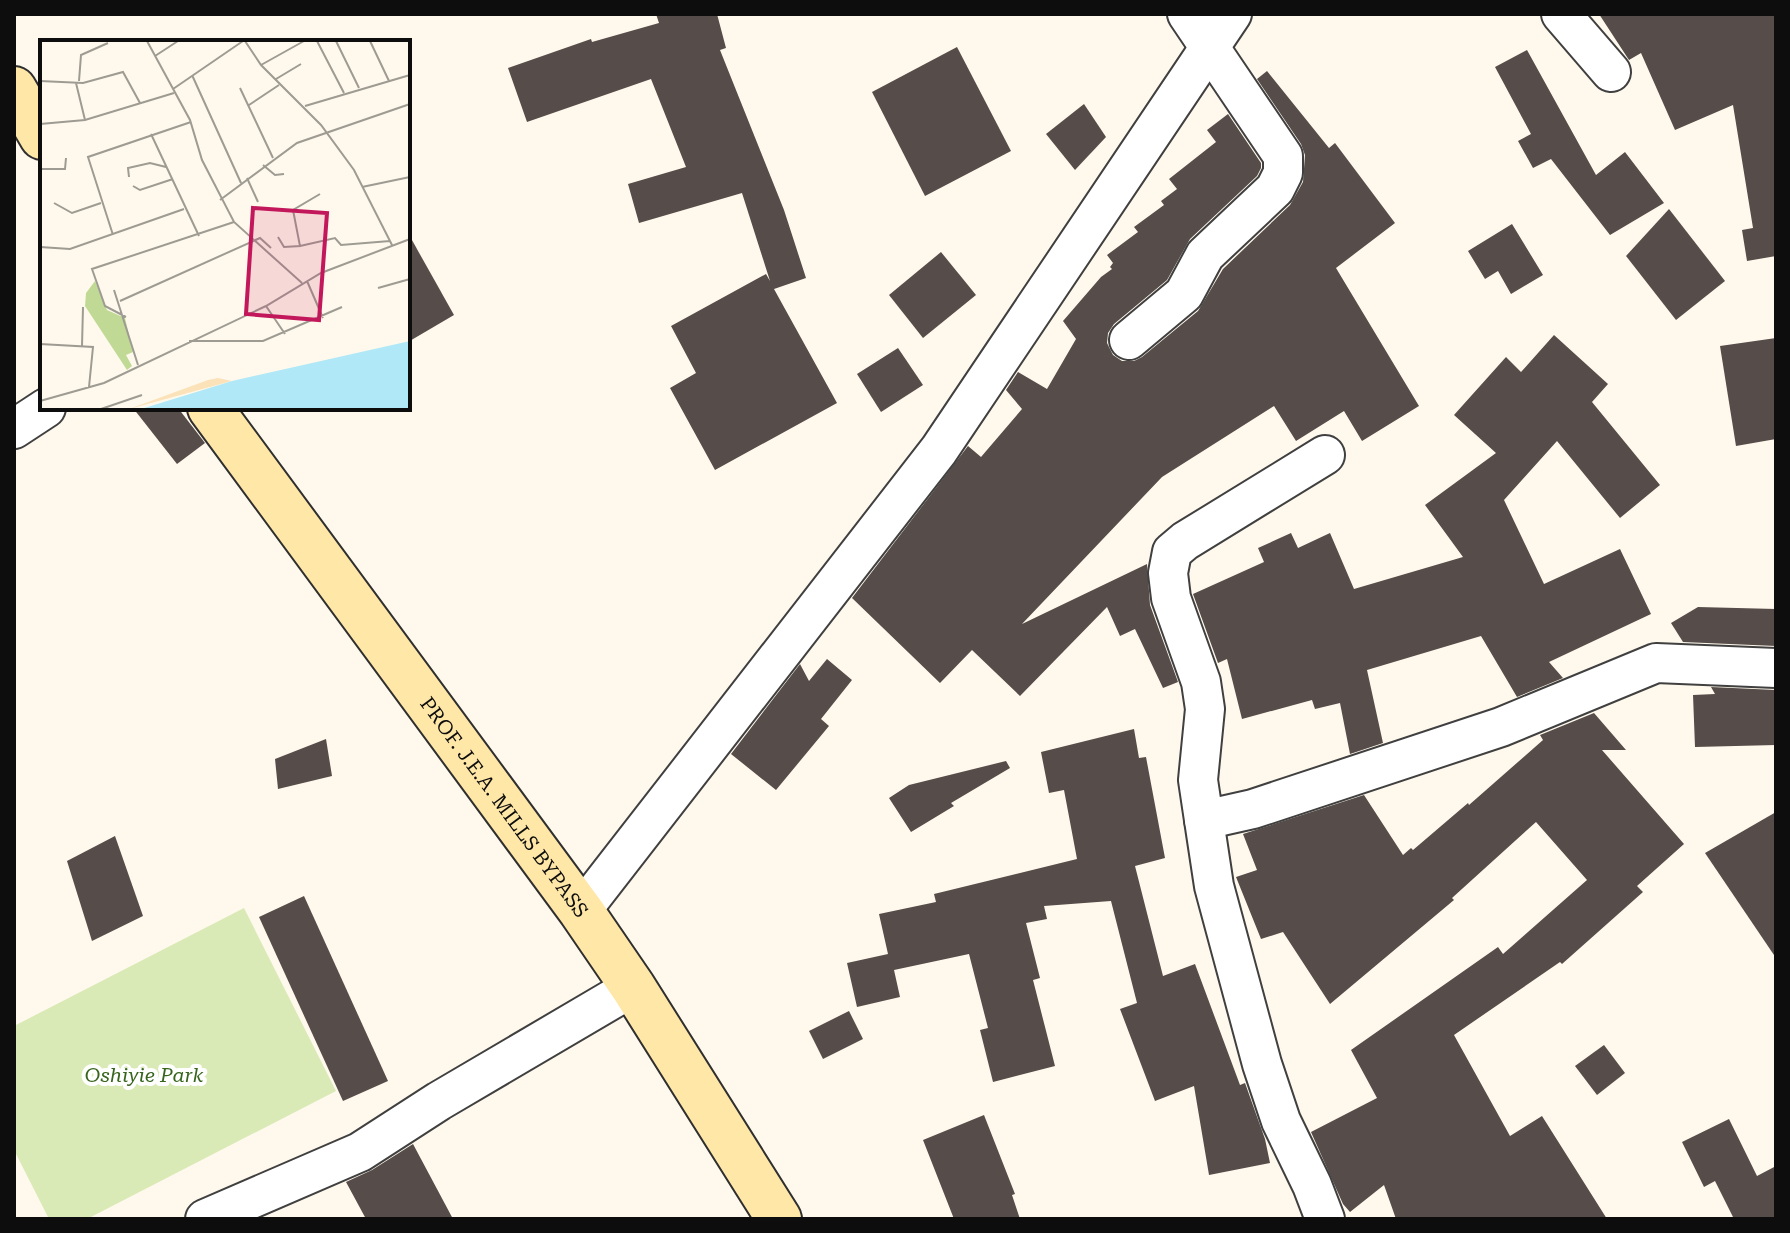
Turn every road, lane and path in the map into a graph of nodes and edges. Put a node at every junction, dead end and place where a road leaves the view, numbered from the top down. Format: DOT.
graph roads {
  1 [pos="1187,14"];
  2 [pos="1232,14"];
  3 [pos="1561,14"];
  4 [pos="1210,47"];
  5 [pos="1611,72"];
  6 [pos="14,89"];
  7 [pos="40,134"];
  8 [pos="1129,340"];
  9 [pos="43,410"];
  10 [pos="211,410"];
  11 [pos="14,429"];
  12 [pos="1325,455"];
  13 [pos="1776,668"];
  14 [pos="1204,820"];
  15 [pos="581,911"];
  16 [pos="633,987"];
  17 [pos="205,1219"];
  18 [pos="779,1219"];
  19 [pos="1325,1219"];
  1 -- 4 [label="street"];
  2 -- 4 [label="street"];
  3 -- 5 [label="street"];
  4 -- 8 [label="street"];
  4 -- 15 [label="street"];
  6 -- 7 [label="street"];
  9 -- 11 [label="street"];
  10 -- 15 [label="street, PROF. J.E.A. MILLS BYPASS"];
  12 -- 14 [label="street"];
  13 -- 14 [label="street"];
  14 -- 19 [label="street"];
  15 -- 16 [label="street, PROF. J.E.A. MILLS BYPASS"];
  16 -- 17 [label="street"];
  16 -- 18 [label="street, PROF. J.E.A. MILLS BYPASS"];
}
